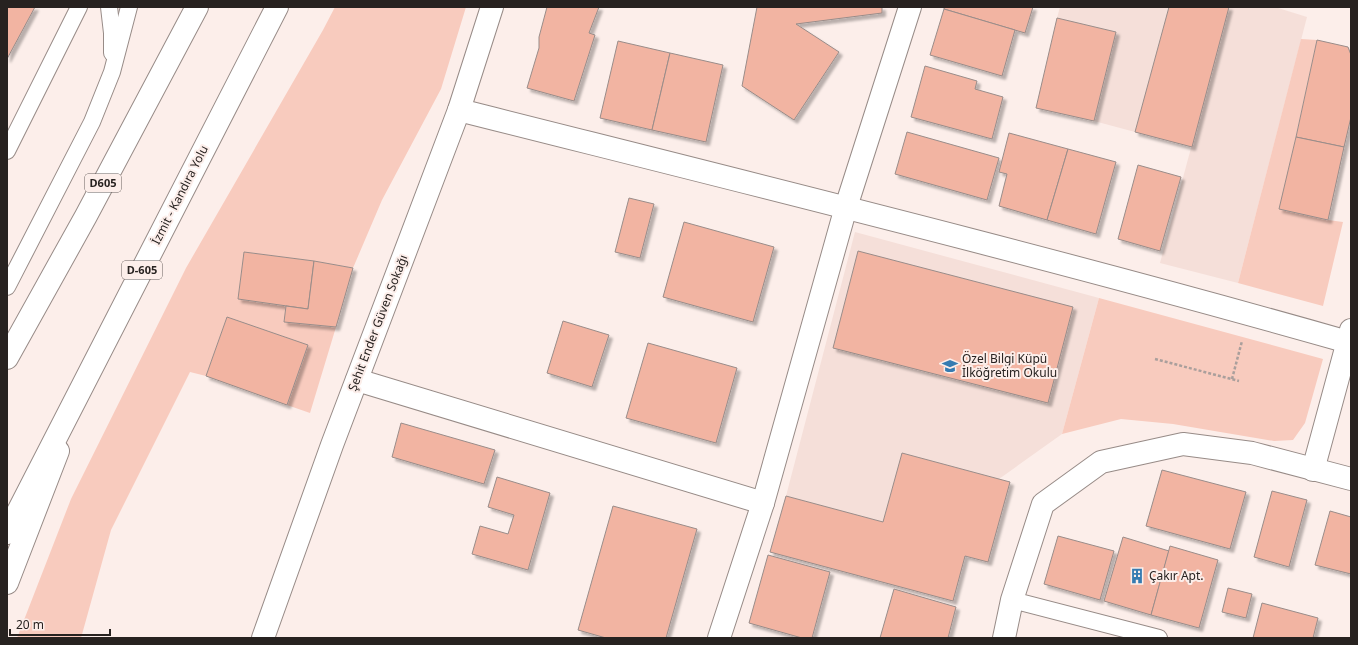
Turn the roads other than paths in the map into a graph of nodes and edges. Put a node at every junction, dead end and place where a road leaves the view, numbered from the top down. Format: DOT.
graph roads {
  1 [pos="79,7"];
  2 [pos="109,7"];
  3 [pos="129,7"];
  4 [pos="197,7"];
  5 [pos="277,7"];
  6 [pos="492,7"];
  7 [pos="910,7"];
  8 [pos="104,94"];
  9 [pos="459,110"];
  10 [pos="7,151"];
  11 [pos="846,207"];
  12 [pos="7,287"];
  13 [pos="1350,336"];
  14 [pos="7,358"];
  15 [pos="357,380"];
  16 [pos="85,381"];
  17 [pos="1313,470"];
  18 [pos="1351,479"];
  19 [pos="763,504"];
  20 [pos="7,533"];
  21 [pos="7,583"];
  22 [pos="1012,600"];
  23 [pos="263,638"];
  24 [pos="719,638"];
  25 [pos="1004,638"];
  26 [pos="1159,638"];
  1 -- 10 [label="lane"];
  2 -- 8 [label="lane"];
  3 -- 8 [label="lane"];
  4 -- 14 [label="main road, D605"];
  5 -- 16 [label="main road, İzmit - Kandıra Yolu / D-605"];
  6 -- 9 [label="main road, Şehit Ender Güven Sokağı"];
  7 -- 11 [label="main road"];
  8 -- 12 [label="lane"];
  9 -- 11 [label="main road"];
  9 -- 15 [label="main road, Şehit Ender Güven Sokağı"];
  11 -- 13 [label="main road"];
  11 -- 19 [label="main road"];
  13 -- 17 [label="main road"];
  15 -- 19 [label="main road"];
  15 -- 23 [label="main road, Şehit Ender Güven Sokağı"];
  16 -- 20 [label="main road, İzmit - Kandıra Yolu / D-605"];
  16 -- 21 [label="main road"];
  17 -- 18 [label="main road"];
  17 -- 22 [label="main road"];
  19 -- 24 [label="main road"];
  22 -- 25 [label="main road"];
  22 -- 26 [label="lane"];
}
